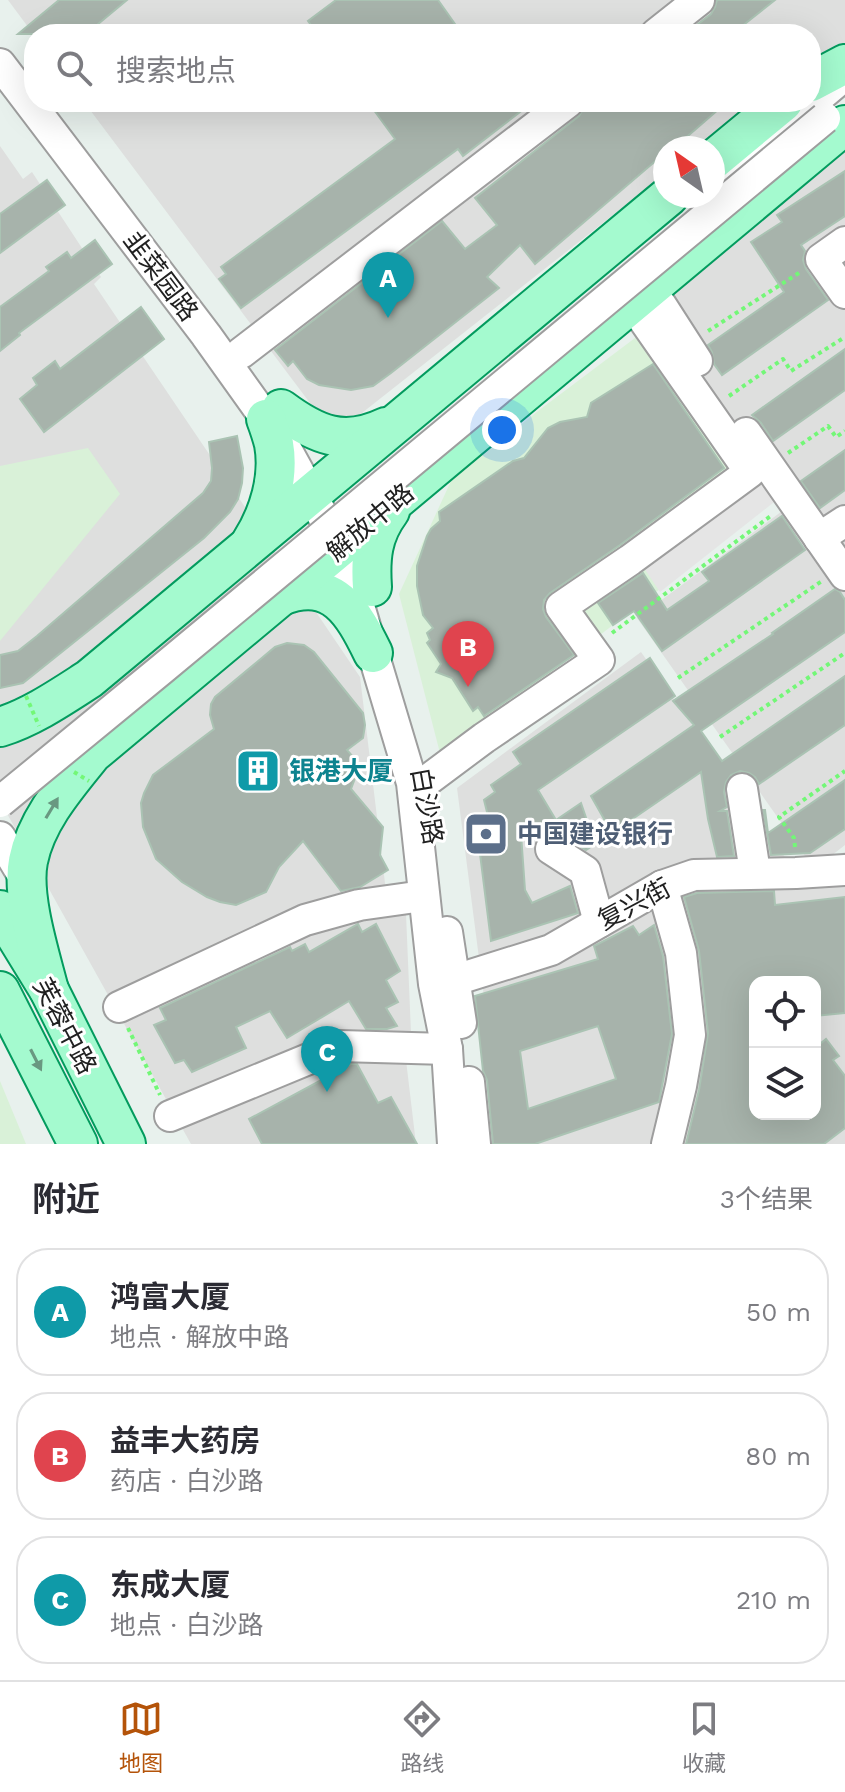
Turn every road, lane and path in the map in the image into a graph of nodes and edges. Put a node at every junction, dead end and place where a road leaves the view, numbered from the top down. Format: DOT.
graph roads {
  1 [pos="699,0"];
  2 [pos="669,24"];
  3 [pos="0,39"];
  4 [pos="0,64"];
  5 [pos="845,64"];
  6 [pos="24,70"];
  7 [pos="845,75"];
  8 [pos="24,96"];
  9 [pos="821,104"];
  10 [pos="821,105"];
  11 [pos="36,112"];
  12 [pos="57,112"];
  13 [pos="555,112"];
  14 [pos="808,112"];
  15 [pos="812,112"];
  16 [pos="813,112"];
  17 [pos="814,112"];
  18 [pos="725,154"];
  19 [pos="725,177"];
  20 [pos="655,208"];
  21 [pos="686,208"];
  22 [pos="845,242"];
  23 [pos="777,287"];
  24 [pos="845,293"];
  25 [pos="845,337"];
  26 [pos="686,345"];
  27 [pos="241,353"];
  28 [pos="723,399"];
  29 [pos="273,414"];
  30 [pos="400,420"];
  31 [pos="845,431"];
  32 [pos="769,465"];
  33 [pos="319,488"];
  34 [pos="403,494"];
  35 [pos="792,500"];
  36 [pos="845,521"];
  37 [pos="819,538"];
  38 [pos="346,542"];
  39 [pos="247,549"];
  40 [pos="843,572"];
  41 [pos="372,587"];
  42 [pos="281,596"];
  43 [pos="635,617"];
  44 [pos="373,653"];
  45 [pos="845,653"];
  46 [pos="678,678"];
  47 [pos="26,696"];
  48 [pos="39,726"];
  49 [pos="0,727"];
  50 [pos="720,737"];
  51 [pos="845,771"];
  52 [pos="0,777"];
  53 [pos="425,782"];
  54 [pos="742,789"];
  55 [pos="0,802"];
  56 [pos="779,817"];
  57 [pos="0,837"];
  58 [pos="551,849"];
  59 [pos="845,870"];
  60 [pos="755,872"];
  61 [pos="27,882"];
  62 [pos="662,886"];
  63 [pos="423,896"];
  64 [pos="0,910"];
  65 [pos="599,922"];
  66 [pos="444,982"];
  67 [pos="49,990"];
  68 [pos="6,1006"];
  69 [pos="119,1007"];
  70 [pos="447,1049"];
  71 [pos="170,1116"];
  72 [pos="78,1144"];
  73 [pos="126,1144"];
  74 [pos="453,1144"];
  75 [pos="475,1144"];
  76 [pos="667,1144"];
  1 -- 2 [label="street"];
  3 -- 6 [label="street"];
  4 -- 8 [label="street, 韭菜园路"];
  5 -- 9 [label="main road, 解放中路"];
  7 -- 10 [label="street, 解放中路"];
  11 -- 29 [label="street, 韭菜园路"];
  12 -- 27 [label="street, 韭菜园路"];
  13 -- 27 [label="street"];
  14 -- 18 [label="main road, 解放中路"];
  15 -- 19 [label="street, 解放中路"];
  16 -- 55 [label="street, 解放中路, bridge"];
  17 -- 34 [label="main road, 解放中路"];
  20 -- 30 [label="main road"];
  21 -- 52 [label="street, 解放中路"];
  22 -- 24 [label="street"];
  23 -- 26 [label="path"];
  25 -- 28 [label="path"];
  26 -- 28 [label="street"];
  26 -- 53 [label="street"];
  27 -- 29 [label="street, 韭菜园路"];
  28 -- 32 [label="street"];
  29 -- 30 [label="main road"];
  29 -- 33 [label="street, 韭菜园路"];
  29 -- 39 [label="main road"];
  30 -- 33 [label="main road"];
  31 -- 32 [label="path"];
  32 -- 35 [label="street"];
  33 -- 38 [label="street, 白沙路"];
  33 -- 39 [label="main road"];
  34 -- 38 [label="main road, 解放中路"];
  34 -- 41 [label="main road"];
  35 -- 37 [label="street"];
  35 -- 43 [label="path"];
  36 -- 37 [label="street"];
  37 -- 40 [label="street"];
  38 -- 41 [label="street, 白沙路"];
  38 -- 42 [label="main road, 解放中路"];
  38 -- 44 [label="street, 白沙路"];
  39 -- 49 [label="main road"];
  40 -- 46 [label="path"];
  41 -- 53 [label="street, 白沙路"];
  42 -- 44 [label="main road"];
  61 -- 42 [label="main road, 解放中路, one-way"];
  44 -- 63 [label="street, 白沙路"];
  45 -- 50 [label="path"];
  47 -- 48 [label="path, bridge"];
  51 -- 56 [label="path"];
  53 -- 66 [label="street, 白沙路"];
  54 -- 60 [label="street"];
  57 -- 61 [label="street"];
  58 -- 65 [label="street"];
  59 -- 60 [label="street, 复兴街"];
  60 -- 62 [label="street, 复兴街"];
  61 -- 67 [label="main road, 解放中路"];
  62 -- 65 [label="street, 复兴街"];
  62 -- 76 [label="street"];
  63 -- 66 [label="street, 白沙路"];
  63 -- 69 [label="street"];
  64 -- 67 [label="main road, 芙蓉中路"];
  65 -- 66 [label="street, 复兴街"];
  66 -- 70 [label="street, 白沙路"];
  66 -- 75 [label="street, 白沙路"];
  67 -- 73 [label="main road, 芙蓉中路"];
  68 -- 72 [label="main road, 芙蓉中路, one-way"];
  69 -- 71 [label="path"];
  70 -- 71 [label="street"];
  70 -- 74 [label="street, 白沙路"];
}
